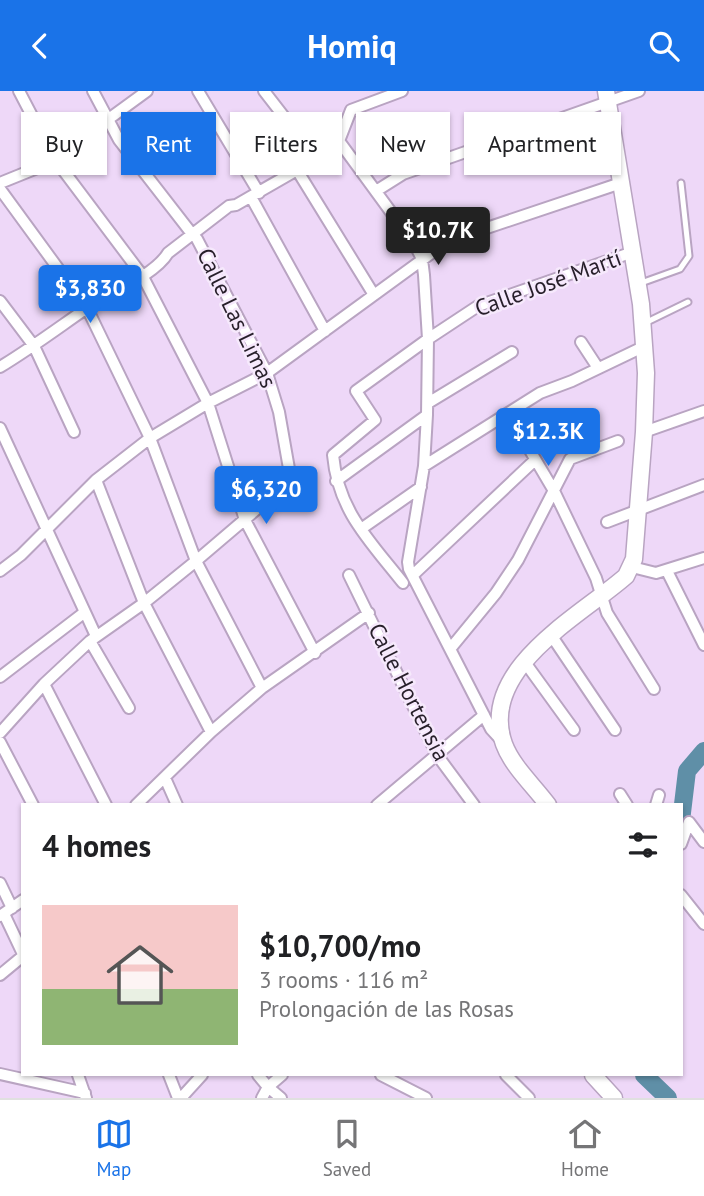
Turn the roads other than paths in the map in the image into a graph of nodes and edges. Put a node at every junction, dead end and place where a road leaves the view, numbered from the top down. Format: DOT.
graph roads {
  1 [pos="19,91"];
  2 [pos="93,91"];
  3 [pos="147,91"];
  4 [pos="198,91"];
  5 [pos="264,91"];
  6 [pos="402,91"];
  7 [pos="639,91"];
  8 [pos="606,96"];
  9 [pos="30,112"];
  10 [pos="104,112"];
  11 [pos="280,112"];
  12 [pos="107,118"];
  13 [pos="342,133"];
  14 [pos="342,145"];
  15 [pos="21,175"];
  16 [pos="67,175"];
  17 [pos="289,175"];
  18 [pos="300,175"];
  19 [pos="0,183"];
  20 [pos="621,183"];
  21 [pos="681,183"];
  22 [pos="0,189"];
  23 [pos="376,191"];
  24 [pos="255,195"];
  25 [pos="195,236"];
  26 [pos="633,252"];
  27 [pos="422,260"];
  28 [pos="142,275"];
  29 [pos="638,284"];
  30 [pos="374,296"];
  31 [pos="0,301"];
  32 [pos="688,302"];
  33 [pos="87,308"];
  34 [pos="643,325"];
  35 [pos="325,331"];
  36 [pos="428,339"];
  37 [pos="581,342"];
  38 [pos="34,346"];
  39 [pos="645,346"];
  40 [pos="512,352"];
  41 [pos="0,367"];
  42 [pos="598,368"];
  43 [pos="267,373"];
  44 [pos="208,403"];
  45 [pos="428,409"];
  46 [pos="704,411"];
  47 [pos="508,413"];
  48 [pos="0,428"];
  49 [pos="74,432"];
  50 [pos="644,432"];
  51 [pos="150,438"];
  52 [pos="618,441"];
  53 [pos="535,460"];
  54 [pos="424,466"];
  55 [pos="96,480"];
  56 [pos="336,481"];
  57 [pos="704,485"];
  58 [pos="421,487"];
  59 [pos="554,491"];
  60 [pos="639,508"];
  61 [pos="245,520"];
  62 [pos="607,522"];
  63 [pos="47,529"];
  64 [pos="361,529"];
  65 [pos="704,558"];
  66 [pos="196,561"];
  67 [pos="632,567"];
  68 [pos="0,571"];
  69 [pos="667,571"];
  70 [pos="349,575"];
  71 [pos="413,575"];
  72 [pos="403,583"];
  73 [pos="601,596"];
  74 [pos="144,603"];
  75 [pos="85,612"];
  76 [pos="369,613"];
  77 [pos="551,635"];
  78 [pos="93,638"];
  79 [pos="703,640"];
  80 [pos="450,649"];
  81 [pos="315,653"];
  82 [pos="524,661"];
  83 [pos="0,677"];
  84 [pos="44,684"];
  85 [pos="262,688"];
  86 [pos="654,689"];
  87 [pos="129,708"];
  88 [pos="484,715"];
  89 [pos="575,730"];
  90 [pos="615,730"];
  91 [pos="211,732"];
  92 [pos="0,733"];
  93 [pos="0,742"];
  94 [pos="503,742"];
  95 [pos="437,755"];
  96 [pos="165,778"];
  97 [pos="620,794"];
  98 [pos="32,803"];
  99 [pos="105,803"];
  100 [pos="138,803"];
  101 [pos="176,803"];
  102 [pos="383,803"];
  103 [pos="473,803"];
  104 [pos="546,803"];
  105 [pos="626,803"];
  106 [pos="683,838"];
  107 [pos="704,842"];
  108 [pos="0,883"];
  109 [pos="683,898"];
  110 [pos="21,901"];
  111 [pos="5,913"];
  112 [pos="704,924"];
  113 [pos="21,950"];
  114 [pos="21,957"];
  115 [pos="0,975"];
  116 [pos="0,1074"];
  117 [pos="78,1076"];
  118 [pos="169,1076"];
  119 [pos="201,1076"];
  120 [pos="259,1076"];
  121 [pos="281,1076"];
  122 [pos="383,1076"];
  123 [pos="507,1076"];
  124 [pos="594,1076"];
  125 [pos="268,1087"];
  126 [pos="85,1096"];
  127 [pos="608,1096"];
  128 [pos="180,1098"];
  129 [pos="261,1098"];
  130 [pos="281,1098"];
  131 [pos="426,1098"];
  132 [pos="529,1098"];
  1 -- 9 [label="street"];
  2 -- 10 [label="street, Calle Las Limas"];
  3 -- 12 [label="street"];
  4 -- 24 [label="street"];
  5 -- 11 [label="street"];
  6 -- 13 [label="street"];
  7 -- 8 [label="street"];
  8 -- 20 [label="main road"];
  8 -- 23 [label="street"];
  12 -- 25 [label="street, Calle Las Limas"];
  14 -- 23 [label="street"];
  15 -- 19 [label="street"];
  16 -- 28 [label="street"];
  17 -- 24 [label="street"];
  18 -- 30 [label="street"];
  20 -- 26 [label="main road"];
  20 -- 27 [label="street"];
  21 -- 29 [label="lane"];
  22 -- 33 [label="street"];
  23 -- 27 [label="street"];
  24 -- 25 [label="street"];
  24 -- 35 [label="street"];
  25 -- 28 [label="street"];
  25 -- 43 [label="street, Calle Las Limas"];
  26 -- 29 [label="main road"];
  26 -- 36 [label="street, Calle José Martí"];
  27 -- 30 [label="street"];
  27 -- 36 [label="street"];
  28 -- 33 [label="street"];
  28 -- 44 [label="street"];
  29 -- 34 [label="main road"];
  30 -- 35 [label="street"];
  31 -- 38 [label="street"];
  32 -- 34 [label="lane"];
  33 -- 38 [label="street"];
  33 -- 51 [label="street"];
  34 -- 39 [label="main road"];
  35 -- 43 [label="street"];
  36 -- 45 [label="street"];
  36 -- 56 [label="street, Calle José Martí"];
  37 -- 42 [label="street"];
  38 -- 41 [label="street"];
  38 -- 49 [label="street"];
  39 -- 42 [label="street"];
  39 -- 50 [label="main road"];
  40 -- 45 [label="street"];
  42 -- 47 [label="street"];
  43 -- 44 [label="street"];
  43 -- 61 [label="street, Calle Las Limas"];
  44 -- 51 [label="street"];
  44 -- 61 [label="street"];
  45 -- 54 [label="street"];
  45 -- 56 [label="street"];
  46 -- 50 [label="street"];
  47 -- 53 [label="street"];
  47 -- 54 [label="street"];
  48 -- 63 [label="street"];
  50 -- 60 [label="main road"];
  51 -- 55 [label="street"];
  51 -- 66 [label="street"];
  52 -- 59 [label="street"];
  53 -- 59 [label="street"];
  53 -- 71 [label="street"];
  54 -- 58 [label="street"];
  55 -- 63 [label="street"];
  55 -- 74 [label="street"];
  56 -- 64 [label="street"];
  57 -- 60 [label="street"];
  58 -- 64 [label="street"];
  58 -- 71 [label="street"];
  59 -- 73 [label="street"];
  59 -- 80 [label="street"];
  60 -- 62 [label="street"];
  60 -- 67 [label="main road"];
  61 -- 66 [label="street"];
  61 -- 81 [label="street"];
  63 -- 68 [label="street"];
  63 -- 75 [label="street"];
  64 -- 72 [label="street"];
  65 -- 69 [label="street"];
  66 -- 74 [label="street"];
  66 -- 85 [label="street"];
  67 -- 69 [label="street"];
  67 -- 73 [label="main road"];
  69 -- 79 [label="street"];
  70 -- 76 [label="street, Calle Hortensia"];
  71 -- 80 [label="street"];
  73 -- 77 [label="main road"];
  73 -- 86 [label="street"];
  74 -- 78 [label="street"];
  74 -- 91 [label="street"];
  75 -- 78 [label="street"];
  75 -- 83 [label="street"];
  76 -- 81 [label="street"];
  76 -- 95 [label="street, Calle Hortensia"];
  77 -- 82 [label="main road"];
  77 -- 90 [label="street"];
  78 -- 84 [label="street"];
  78 -- 87 [label="street"];
  80 -- 88 [label="street"];
  81 -- 85 [label="street"];
  82 -- 89 [label="street"];
  82 -- 94 [label="main road"];
  84 -- 92 [label="street"];
  84 -- 99 [label="street"];
  85 -- 91 [label="street"];
  88 -- 94 [label="street"];
  88 -- 95 [label="street"];
  91 -- 96 [label="street"];
  93 -- 98 [label="street"];
  94 -- 104 [label="main road"];
  95 -- 102 [label="street"];
  95 -- 103 [label="street, Calle Hortensia"];
  96 -- 100 [label="street"];
  96 -- 101 [label="street"];
  97 -- 105 [label="street"];
  106 -- 107 [label="street"];
  108 -- 111 [label="street"];
  109 -- 112 [label="street"];
  110 -- 111 [label="street"];
  111 -- 113 [label="street"];
  114 -- 115 [label="street"];
  116 -- 126 [label="street"];
  117 -- 126 [label="street"];
  118 -- 128 [label="street"];
  119 -- 128 [label="street"];
  120 -- 125 [label="street"];
  121 -- 125 [label="street"];
  122 -- 131 [label="street"];
  123 -- 132 [label="street"];
  124 -- 127 [label="main road"];
  125 -- 129 [label="street"];
  125 -- 130 [label="street"];
}
